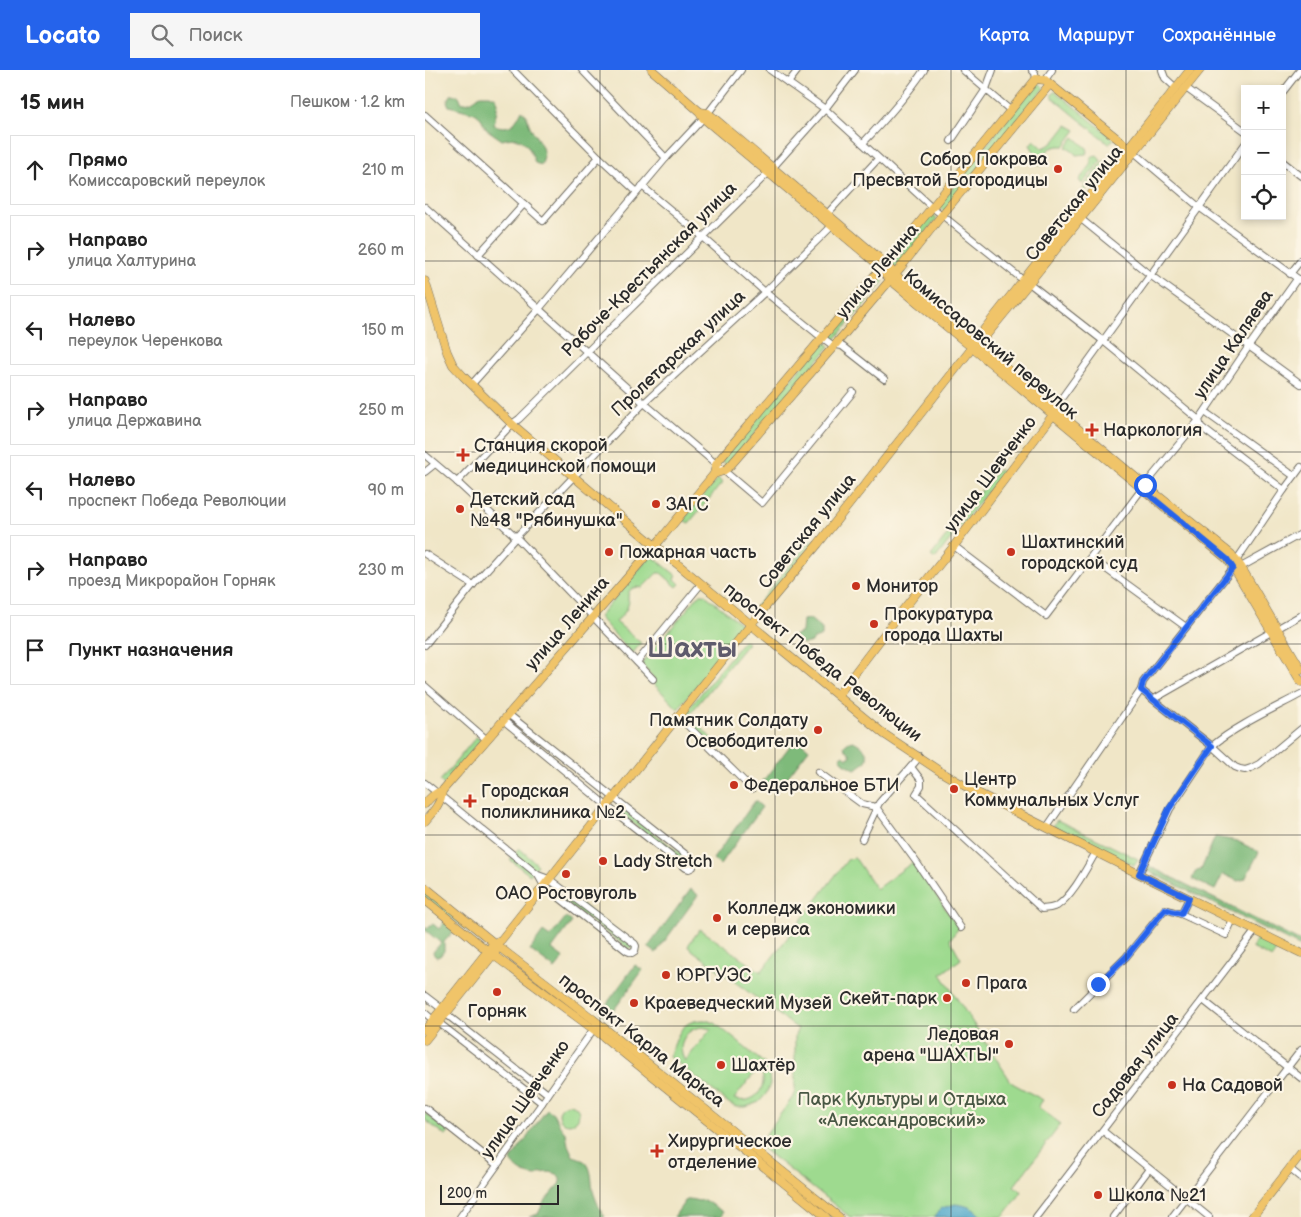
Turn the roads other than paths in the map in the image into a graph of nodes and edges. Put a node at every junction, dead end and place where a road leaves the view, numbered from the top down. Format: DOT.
graph roads {
  1 [pos="581,70"];
  2 [pos="652,70"];
  3 [pos="741,70"];
  4 [pos="770,70"];
  5 [pos="798,70"];
  6 [pos="855,70"];
  7 [pos="924,70"];
  8 [pos="963,70"];
  9 [pos="993,70"];
  10 [pos="1032,70"];
  11 [pos="1052,70"];
  12 [pos="1162,70"];
  13 [pos="1190,70"];
  14 [pos="1200,70"];
  15 [pos="515,71"];
  16 [pos="1298,72"];
  17 [pos="1036,79"];
  18 [pos="1047,82"];
  19 [pos="788,83"];
  20 [pos="1176,88"];
  21 [pos="1186,88"];
  22 [pos="1286,88"];
  23 [pos="986,89"];
  24 [pos="825,109"];
  25 [pos="1010,110"];
  26 [pos="703,114"];
  27 [pos="425,116"];
  28 [pos="1242,130"];
  29 [pos="951,141"];
  30 [pos="863,143"];
  31 [pos="1241,149"];
  32 [pos="1131,150"];
  33 [pos="599,157"];
  34 [pos="666,158"];
  35 [pos="878,159"];
  36 [pos="1286,164"];
  37 [pos="770,170"];
  38 [pos="1301,176"];
  39 [pos="642,186"];
  40 [pos="637,192"];
  41 [pos="523,204"];
  42 [pos="425,207"];
  43 [pos="932,207"];
  44 [pos="1199,207"];
  45 [pos="827,214"];
  46 [pos="942,215"];
  47 [pos="1081,218"];
  48 [pos="834,224"];
  49 [pos="703,237"];
  50 [pos="478,255"];
  51 [pos="1301,260"];
  52 [pos="882,267"];
  53 [pos="1290,274"];
  54 [pos="1151,275"];
  55 [pos="893,277"];
  56 [pos="1299,280"];
  57 [pos="425,281"];
  58 [pos="1026,282"];
  59 [pos="765,292"];
  60 [pos="539,310"];
  61 [pos="823,337"];
  62 [pos="1103,340"];
  63 [pos="835,345"];
  64 [pos="1249,346"];
  65 [pos="973,347"];
  66 [pos="586,352"];
  67 [pos="884,379"];
  68 [pos="472,384"];
  69 [pos="1301,384"];
  70 [pos="853,392"];
  71 [pos="644,404"];
  72 [pos="1055,412"];
  73 [pos="1205,412"];
  74 [pos="1199,420"];
  75 [pos="512,424"];
  76 [pos="425,455"];
  77 [pos="435,464"];
  78 [pos="716,465"];
  79 [pos="1301,467"];
  80 [pos="723,470"];
  81 [pos="425,472"];
  82 [pos="714,474"];
  83 [pos="574,476"];
  84 [pos="1294,476"];
  85 [pos="457,482"];
  86 [pos="1143,487"];
  87 [pos="1284,490"];
  88 [pos="1301,534"];
  89 [pos="516,537"];
  90 [pos="655,545"];
  91 [pos="954,546"];
  92 [pos="425,554"];
  93 [pos="1091,558"];
  94 [pos="1237,565"];
  95 [pos="701,584"];
  96 [pos="473,585"];
  97 [pos="1301,615"];
  98 [pos="592,617"];
  99 [pos="751,625"];
  100 [pos="1186,627"];
  101 [pos="1274,631"];
  102 [pos="425,645"];
  103 [pos="637,662"];
  104 [pos="1301,669"];
  105 [pos="653,679"];
  106 [pos="1301,682"];
  107 [pos="425,686"];
  108 [pos="1141,690"];
  109 [pos="1301,694"];
  110 [pos="838,695"];
  111 [pos="1154,699"];
  112 [pos="505,717"];
  113 [pos="679,717"];
  114 [pos="1301,729"];
  115 [pos="486,739"];
  116 [pos="1212,746"];
  117 [pos="919,756"];
  118 [pos="911,767"];
  119 [pos="818,772"];
  120 [pos="425,783"];
  121 [pos="752,789"];
  122 [pos="440,793"];
  123 [pos="613,798"];
  124 [pos="425,804"];
  125 [pos="607,806"];
  126 [pos="876,808"];
  127 [pos="425,821"];
  128 [pos="1047,827"];
  129 [pos="862,839"];
  130 [pos="1096,852"];
  131 [pos="1139,874"];
  132 [pos="538,875"];
  133 [pos="549,879"];
  134 [pos="544,886"];
  135 [pos="425,887"];
  136 [pos="1189,898"];
  137 [pos="425,900"];
  138 [pos="1181,914"];
  139 [pos="1233,919"];
  140 [pos="961,928"];
  141 [pos="1256,930"];
  142 [pos="498,944"];
  143 [pos="491,953"];
  144 [pos="1301,953"];
  145 [pos="425,996"];
  146 [pos="1203,1000"];
  147 [pos="1074,1008"];
  148 [pos="444,1011"];
  149 [pos="425,1013"];
  150 [pos="436,1021"];
  151 [pos="595,1026"];
  152 [pos="425,1030"];
  153 [pos="425,1040"];
  154 [pos="1301,1050"];
  155 [pos="1287,1067"];
  156 [pos="1301,1078"];
  157 [pos="548,1094"];
  158 [pos="542,1103"];
  159 [pos="425,1108"];
  160 [pos="1103,1131"];
  161 [pos="1301,1154"];
  162 [pos="497,1165"];
  163 [pos="1149,1168"];
  164 [pos="1290,1169"];
  165 [pos="1301,1178"];
  166 [pos="1187,1199"];
  167 [pos="1038,1216"];
  168 [pos="459,1217"];
  169 [pos="826,1217"];
  170 [pos="839,1217"];
  171 [pos="1113,1217"];
  172 [pos="1172,1217"];
  173 [pos="1209,1217"];
  174 [pos="1252,1217"];
  1 -- 34 [label="street"];
  2 -- 26 [label="main road, Комиссаровский переулок"];
  3 -- 26 [label="street"];
  4 -- 19 [label="street"];
  5 -- 19 [label="street"];
  6 -- 24 [label="street, Рабоче-Крестьянская улица"];
  7 -- 30 [label="street"];
  8 -- 23 [label="street"];
  9 -- 23 [label="street"];
  10 -- 17 [label="street"];
  11 -- 18 [label="street, улица Ленина"];
  12 -- 20 [label="street"];
  13 -- 20 [label="main road, Советская улица"];
  14 -- 21 [label="main road, Советская улица"];
  15 -- 33 [label="street"];
  16 -- 22 [label="street"];
  17 -- 18 [label="main road"];
  17 -- 25 [label="main road, улица Ленина"];
  18 -- 32 [label="main road"];
  18 -- 46 [label="main road, улица Ленина"];
  19 -- 24 [label="street"];
  20 -- 32 [label="main road, Советская улица"];
  21 -- 28 [label="street"];
  21 -- 32 [label="main road, Советская улица"];
  23 -- 25 [label="street"];
  23 -- 29 [label="street"];
  24 -- 30 [label="street"];
  24 -- 37 [label="street, Рабоче-Крестьянская улица"];
  25 -- 43 [label="main road, улица Ленина"];
  26 -- 34 [label="street"];
  26 -- 37 [label="main road, Комиссаровский переулок"];
  27 -- 41 [label="street"];
  30 -- 35 [label="street"];
  31 -- 44 [label="street, улица Шевченко"];
  32 -- 44 [label="street"];
  32 -- 47 [label="main road, Советская улица"];
  32 -- 58 [label="main road, Советская улица"];
  33 -- 40 [label="street"];
  33 -- 41 [label="street"];
  34 -- 39 [label="street"];
  35 -- 43 [label="street"];
  35 -- 45 [label="street"];
  36 -- 38 [label="street"];
  37 -- 45 [label="main road, Комиссаровский переулок"];
  37 -- 48 [label="main road, Комиссаровский переулок"];
  37 -- 49 [label="street, Рабоче-Крестьянская улица"];
  39 -- 40 [label="street"];
  39 -- 49 [label="street"];
  40 -- 60 [label="street"];
  41 -- 50 [label="street"];
  42 -- 50 [label="street"];
  43 -- 46 [label="street"];
  43 -- 52 [label="main road, улица Ленина"];
  44 -- 53 [label="street"];
  44 -- 54 [label="street, улица Шевченко"];
  45 -- 48 [label="main road, Комиссаровский переулок"];
  46 -- 55 [label="main road, улица Ленина"];
  46 -- 58 [label="street"];
  47 -- 54 [label="street"];
  47 -- 58 [label="main road, Советская улица"];
  48 -- 52 [label="main road, Комиссаровский переулок"];
  48 -- 59 [label="street, Пролетарская улица"];
  49 -- 59 [label="street"];
  49 -- 66 [label="street, Рабоче-Крестьянская улица"];
  50 -- 60 [label="street"];
  51 -- 53 [label="street"];
  52 -- 55 [label="main road, Комиссаровский переулок"];
  52 -- 61 [label="main road, улица Ленина"];
  53 -- 56 [label="street"];
  54 -- 62 [label="street, улица Шевченко"];
  54 -- 64 [label="street"];
  55 -- 63 [label="main road, улица Ленина"];
  55 -- 65 [label="main road, Комиссаровский переулок"];
  56 -- 64 [label="street, улица Каляева"];
  57 -- 68 [label="main road, проспект Победа Революции"];
  58 -- 62 [label="street"];
  58 -- 65 [label="main road, Советская улица"];
  59 -- 61 [label="street"];
  59 -- 71 [label="street, Пролетарская улица"];
  60 -- 66 [label="street"];
  60 -- 68 [label="street"];
  61 -- 63 [label="street"];
  61 -- 78 [label="main road, улица Ленина"];
  62 -- 72 [label="street, улица Шевченко"];
  62 -- 74 [label="street"];
  63 -- 67 [label="street"];
  63 -- 80 [label="main road, улица Ленина"];
  64 -- 69 [label="street"];
  64 -- 73 [label="street, улица Каляева"];
  65 -- 72 [label="main road, Комиссаровский переулок"];
  65 -- 99 [label="main road, Советская улица"];
  66 -- 71 [label="street"];
  66 -- 75 [label="street, Рабоче-Крестьянская улица"];
  68 -- 75 [label="main road, проспект Победа Революции"];
  70 -- 80 [label="street"];
  71 -- 78 [label="street"];
  71 -- 83 [label="street, Пролетарская улица"];
  72 -- 86 [label="main road, Комиссаровский переулок"];
  72 -- 91 [label="main road, улица Шевченко"];
  73 -- 74 [label="street, улица Каляева"];
  73 -- 84 [label="street"];
  74 -- 86 [label="street, улица Каляева"];
  74 -- 87 [label="street"];
  75 -- 83 [label="main road, проспект Победа Революции"];
  75 -- 85 [label="street, Рабоче-Крестьянская улица"];
  76 -- 77 [label="street"];
  77 -- 81 [label="street"];
  77 -- 85 [label="street"];
  78 -- 80 [label="street"];
  78 -- 82 [label="main road, улица Ленина"];
  79 -- 84 [label="street"];
  80 -- 82 [label="main road, улица Ленина"];
  82 -- 90 [label="main road, улица Ленина"];
  83 -- 89 [label="street, Пролетарская улица"];
  83 -- 90 [label="main road, проспект Победа Революции"];
  84 -- 87 [label="street"];
  85 -- 89 [label="street"];
  86 -- 93 [label="street, улица Каляева"];
  86 -- 94 [label="main road, Комиссаровский переулок"];
  87 -- 94 [label="street"];
  88 -- 94 [label="street"];
  89 -- 96 [label="street, Пролетарская улица"];
  89 -- 98 [label="street"];
  90 -- 95 [label="main road, проспект Победа Революции"];
  90 -- 98 [label="main road, улица Ленина"];
  91 -- 93 [label="street, улица Каляева"];
  91 -- 110 [label="main road, улица Шевченко"];
  92 -- 96 [label="street"];
  93 -- 100 [label="street"];
  94 -- 100 [label="street"];
  94 -- 101 [label="main road, Комиссаровский переулок"];
  95 -- 99 [label="main road, проспект Победа Революции"];
  95 -- 103 [label="street"];
  96 -- 102 [label="street, Пролетарская улица"];
  97 -- 101 [label="street"];
  98 -- 103 [label="street"];
  98 -- 112 [label="main road, улица Ленина"];
  99 -- 110 [label="main road, проспект Победа Революции"];
  99 -- 113 [label="main road, Советская улица"];
  100 -- 108 [label="street"];
  101 -- 104 [label="main road, Комиссаровский переулок"];
  101 -- 106 [label="main road, Комиссаровский переулок"];
  101 -- 111 [label="street"];
  103 -- 105 [label="street"];
  107 -- 115 [label="street"];
  108 -- 111 [label="street"];
  108 -- 128 [label="street"];
  109 -- 116 [label="street"];
  110 -- 117 [label="main road, проспект Победа Революции"];
  111 -- 116 [label="street"];
  112 -- 115 [label="main road, улица Ленина"];
  112 -- 123 [label="street"];
  112 -- 125 [label="street"];
  113 -- 121 [label="street"];
  113 -- 123 [label="main road, Советская улица"];
  114 -- 116 [label="street"];
  115 -- 122 [label="main road, улица Ленина"];
  116 -- 131 [label="street"];
  117 -- 118 [label="street"];
  117 -- 128 [label="main road, проспект Победа Революции"];
  118 -- 126 [label="street"];
  118 -- 130 [label="street"];
  119 -- 126 [label="street"];
  120 -- 122 [label="street"];
  122 -- 124 [label="main road, улица Ленина"];
  122 -- 127 [label="main road, улица Ленина"];
  122 -- 132 [label="street"];
  123 -- 125 [label="main road, Советская улица"];
  123 -- 125 [label="street"];
  125 -- 133 [label="main road, Советская улица"];
  126 -- 129 [label="street"];
  126 -- 140 [label="street"];
  128 -- 130 [label="main road, проспект Победа Революции"];
  130 -- 131 [label="main road, проспект Победа Революции"];
  131 -- 136 [label="main road, проспект Победа Революции"];
  132 -- 133 [label="street"];
  132 -- 134 [label="street"];
  133 -- 134 [label="main road, Советская улица"];
  133 -- 134 [label="street"];
  134 -- 142 [label="main road, Советская улица"];
  135 -- 142 [label="main road, проспект Карла Маркса"];
  136 -- 138 [label="street"];
  136 -- 139 [label="main road, проспект Победа Революции"];
  137 -- 143 [label="main road, проспект Карла Маркса"];
  138 -- 139 [label="street"];
  138 -- 147 [label="street"];
  139 -- 141 [label="main road, проспект Победа Революции"];
  141 -- 144 [label="main road, проспект Победа Революции"];
  141 -- 146 [label="street, Садовая улица"];
  142 -- 143 [label="main road, Советская улица"];
  142 -- 151 [label="main road, проспект Карла Маркса"];
  143 -- 148 [label="main road, Советская улица"];
  143 -- 151 [label="main road, проспект Карла Маркса"];
  145 -- 148 [label="street"];
  146 -- 155 [label="street"];
  146 -- 160 [label="street, Садовая улица"];
  148 -- 150 [label="main road, Советская улица"];
  148 -- 157 [label="street"];
  149 -- 150 [label="street"];
  150 -- 152 [label="main road, Советская улица"];
  150 -- 153 [label="main road, Советская улица"];
  150 -- 158 [label="street"];
  151 -- 157 [label="street, улица Шевченко"];
  151 -- 169 [label="main road, проспект Карла Маркса"];
  151 -- 170 [label="main road, проспект Карла Маркса"];
  154 -- 155 [label="street"];
  155 -- 156 [label="street"];
  155 -- 166 [label="street"];
  157 -- 158 [label="street, улица Шевченко"];
  158 -- 162 [label="street, улица Шевченко"];
  159 -- 162 [label="street"];
  160 -- 163 [label="street"];
  160 -- 167 [label="street, Садовая улица"];
  161 -- 164 [label="main road"];
  162 -- 168 [label="street, улица Шевченко"];
  163 -- 166 [label="street"];
  163 -- 171 [label="street"];
  164 -- 165 [label="street"];
  164 -- 174 [label="main road"];
  166 -- 172 [label="street"];
  166 -- 173 [label="street"];
}
